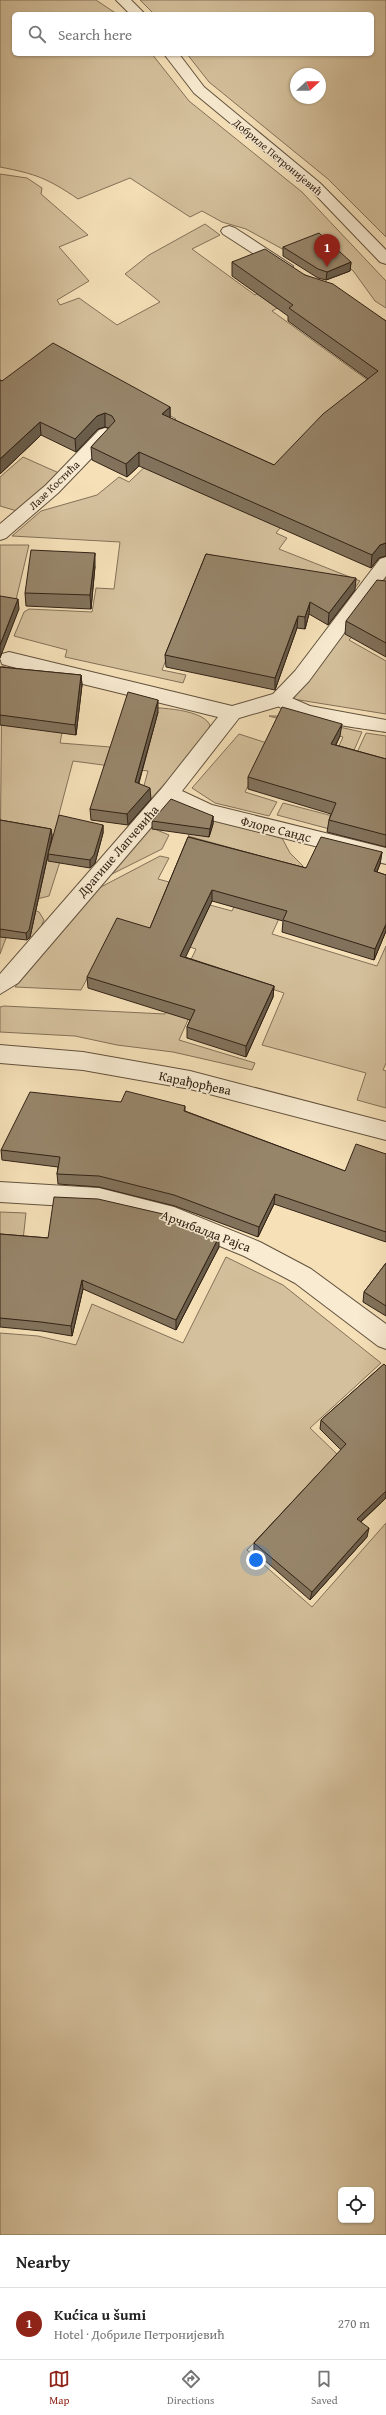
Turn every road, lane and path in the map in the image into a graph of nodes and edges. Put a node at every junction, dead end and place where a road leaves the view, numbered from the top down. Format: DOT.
graph roads {
  1 [pos="124,0"];
  2 [pos="136,12"];
  3 [pos="173,56"];
  4 [pos="229,231"];
  5 [pos="386,259"];
  6 [pos="299,275"];
  7 [pos="105,434"];
  8 [pos="0,534"];
  9 [pos="386,563"];
  10 [pos="9,659"];
  11 [pos="280,699"];
  12 [pos="232,713"];
  13 [pos="386,726"];
  14 [pos="169,793"];
  15 [pos="386,856"];
  16 [pos="0,985"];
  17 [pos="0,1054"];
  18 [pos="386,1131"];
  19 [pos="0,1192"];
  20 [pos="386,1338"];
  1 -- 2 [label="street"];
  3 -- 5 [label="street, Добриле Петронијевић"];
  4 -- 6 [label="street"];
  7 -- 8 [label="street, Лазе Костића"];
  9 -- 11 [label="street"];
  10 -- 12 [label="street"];
  11 -- 12 [label="street"];
  11 -- 13 [label="lane"];
  12 -- 14 [label="street, Драгише Лапчевића"];
  14 -- 15 [label="street, Флоре Сандс"];
  14 -- 16 [label="street, Драгише Лапчевића"];
  17 -- 18 [label="street, Карађорђева"];
  19 -- 20 [label="street, Арчибалда Рајса"];
}
